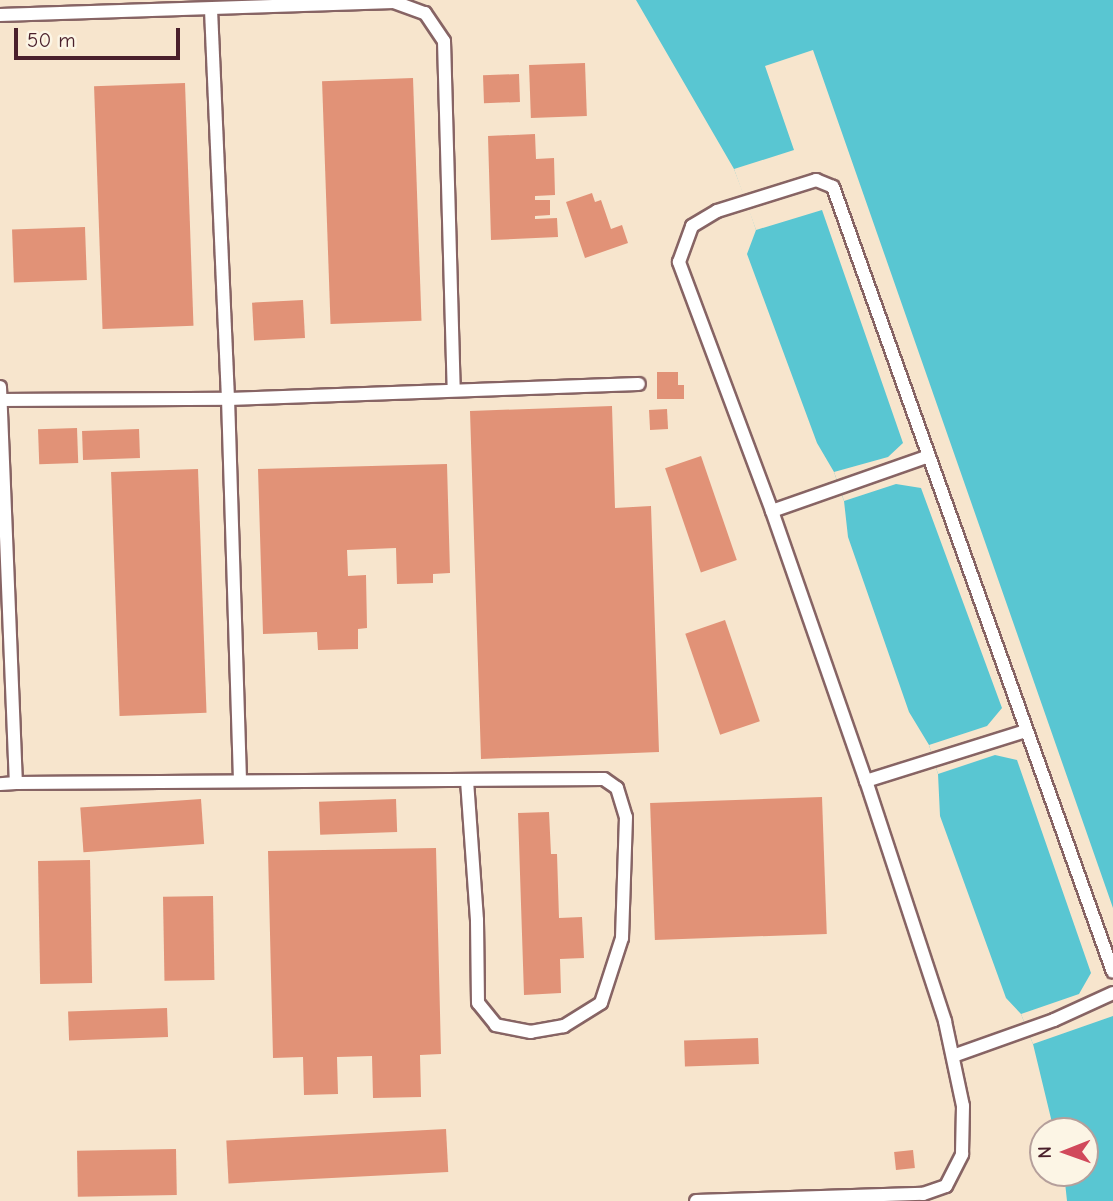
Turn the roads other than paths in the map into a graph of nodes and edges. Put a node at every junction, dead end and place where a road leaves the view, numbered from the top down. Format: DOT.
graph roads {
  1 [pos="211,10"];
  2 [pos="0,15"];
  3 [pos="639,384"];
  4 [pos="0,387"];
  5 [pos="454,390"];
  6 [pos="228,399"];
  7 [pos="0,400"];
  8 [pos="929,456"];
  9 [pos="772,511"];
  10 [pos="1026,731"];
  11 [pos="240,780"];
  12 [pos="467,780"];
  13 [pos="866,781"];
  14 [pos="16,783"];
  15 [pos="0,784"];
  16 [pos="1113,972"];
  17 [pos="1113,993"];
  18 [pos="953,1056"];
  19 [pos="946,1186"];
  20 [pos="696,1201"];
  21 [pos="937,1201"];
  1 -- 2 [label="lane"];
  1 -- 5 [label="lane"];
  1 -- 6 [label="lane"];
  3 -- 5 [label="lane"];
  4 -- 7 [label="lane"];
  5 -- 6 [label="lane"];
  6 -- 7 [label="lane"];
  6 -- 11 [label="lane"];
  7 -- 14 [label="lane"];
  8 -- 9 [label="lane"];
  8 -- 9 [label="lane"];
  8 -- 10 [label="lane"];
  9 -- 13 [label="lane"];
  10 -- 13 [label="lane"];
  10 -- 16 [label="lane"];
  11 -- 12 [label="lane"];
  11 -- 14 [label="lane"];
  12 -- 12 [label="lane"];
  13 -- 18 [label="lane"];
  14 -- 15 [label="lane"];
  17 -- 18 [label="lane"];
  18 -- 19 [label="lane"];
  19 -- 20 [label="lane"];
  19 -- 21 [label="lane"];
}
